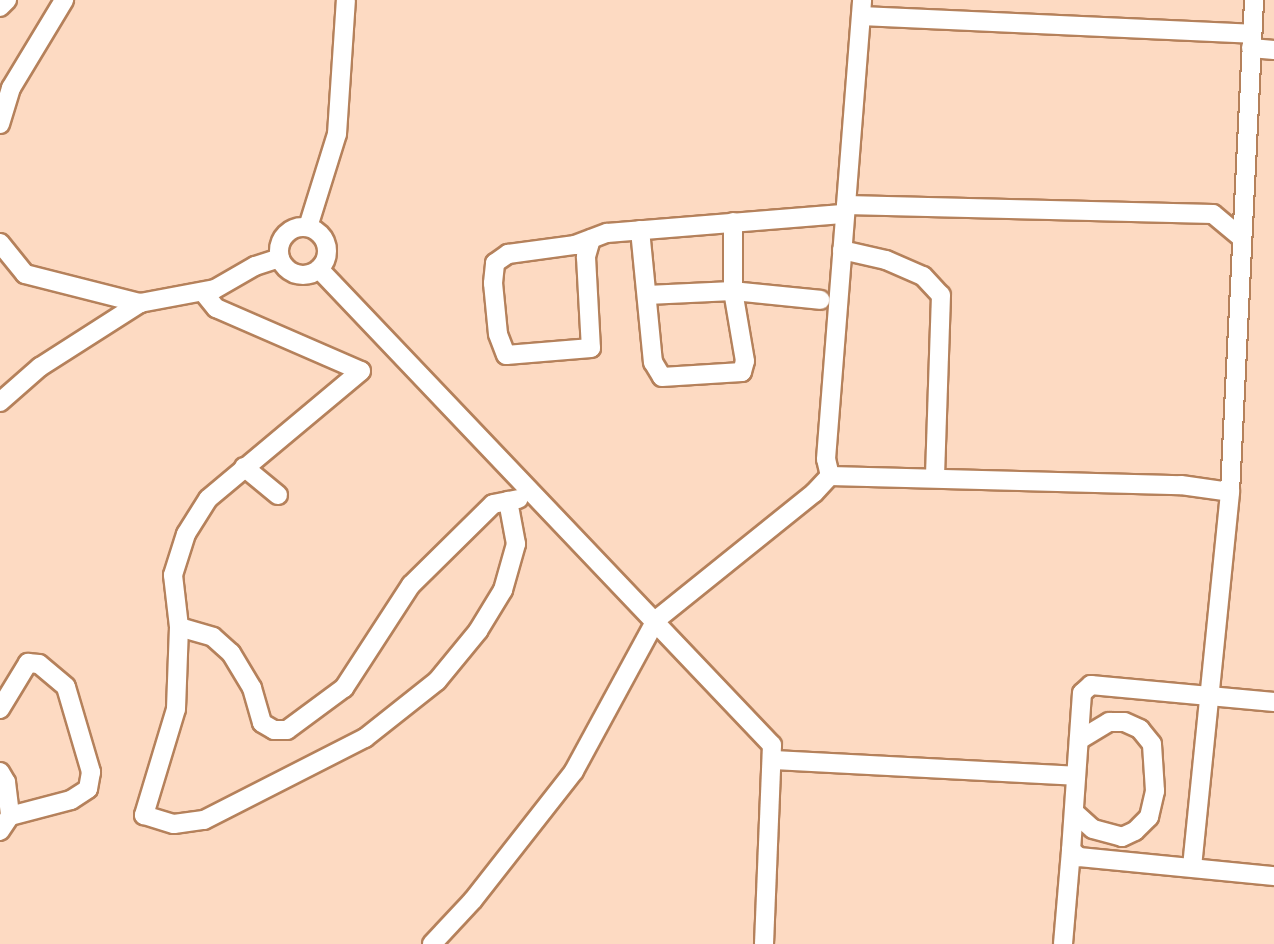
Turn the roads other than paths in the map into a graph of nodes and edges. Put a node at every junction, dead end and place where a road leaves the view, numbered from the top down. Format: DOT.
graph roads {
  1 [pos="7,0"];
  2 [pos="64,0"];
  3 [pos="346,0"];
  4 [pos="1254,0"];
  5 [pos="0,7"];
  6 [pos="861,8"];
  7 [pos="1252,41"];
  8 [pos="1274,50"];
  9 [pos="0,124"];
  10 [pos="1244,196"];
  11 [pos="845,210"];
  12 [pos="1214,214"];
  13 [pos="733,222"];
  14 [pos="308,227"];
  15 [pos="640,230"];
  16 [pos="1242,238"];
  17 [pos="591,239"];
  18 [pos="0,243"];
  19 [pos="842,250"];
  20 [pos="280,258"];
  21 [pos="319,269"];
  22 [pos="203,292"];
  23 [pos="733,292"];
  24 [pos="647,295"];
  25 [pos="820,300"];
  26 [pos="140,303"];
  27 [pos="0,402"];
  28 [pos="244,467"];
  29 [pos="830,476"];
  30 [pos="936,477"];
  31 [pos="1230,492"];
  32 [pos="278,495"];
  33 [pos="536,496"];
  34 [pos="508,501"];
  35 [pos="656,620"];
  36 [pos="179,627"];
  37 [pos="1210,694"];
  38 [pos="1274,702"];
  39 [pos="0,709"];
  40 [pos="1079,740"];
  41 [pos="773,760"];
  42 [pos="0,772"];
  43 [pos="1076,776"];
  44 [pos="1074,812"];
  45 [pos="5,824"];
  46 [pos="1072,850"];
  47 [pos="1192,867"];
  48 [pos="1274,876"];
  49 [pos="432,944"];
  50 [pos="764,944"];
  51 [pos="1063,944"];
  1 -- 5 [label="street"];
  2 -- 9 [label="street"];
  3 -- 14 [label="street"];
  4 -- 7 [label="street"];
  6 -- 7 [label="street"];
  6 -- 11 [label="street"];
  7 -- 8 [label="street"];
  7 -- 10 [label="street"];
  10 -- 12 [label="street"];
  10 -- 16 [label="street"];
  11 -- 12 [label="street"];
  11 -- 13 [label="street"];
  11 -- 19 [label="street"];
  12 -- 16 [label="street"];
  13 -- 15 [label="street"];
  13 -- 23 [label="street"];
  14 -- 20 [label="street"];
  14 -- 21 [label="street"];
  15 -- 17 [label="street"];
  15 -- 24 [label="street"];
  16 -- 31 [label="street"];
  17 -- 17 [label="street"];
  18 -- 26 [label="street"];
  19 -- 29 [label="street"];
  19 -- 30 [label="street"];
  20 -- 21 [label="street"];
  20 -- 22 [label="street"];
  21 -- 33 [label="street"];
  22 -- 26 [label="street"];
  22 -- 28 [label="street"];
  23 -- 24 [label="street"];
  23 -- 24 [label="street"];
  23 -- 25 [label="street"];
  26 -- 27 [label="street"];
  28 -- 32 [label="street"];
  28 -- 36 [label="street"];
  29 -- 30 [label="street"];
  29 -- 35 [label="street"];
  30 -- 31 [label="street"];
  31 -- 37 [label="street"];
  33 -- 34 [label="street"];
  33 -- 35 [label="street"];
  34 -- 36 [label="street"];
  34 -- 36 [label="street"];
  35 -- 41 [label="street"];
  35 -- 49 [label="street"];
  37 -- 38 [label="street"];
  37 -- 40 [label="street"];
  37 -- 47 [label="street"];
  39 -- 45 [label="street"];
  40 -- 43 [label="street"];
  40 -- 44 [label="street"];
  41 -- 43 [label="street"];
  41 -- 50 [label="street"];
  42 -- 45 [label="street"];
  43 -- 44 [label="street"];
  44 -- 46 [label="street"];
  46 -- 47 [label="street"];
  46 -- 51 [label="street"];
  47 -- 48 [label="street"];
}
